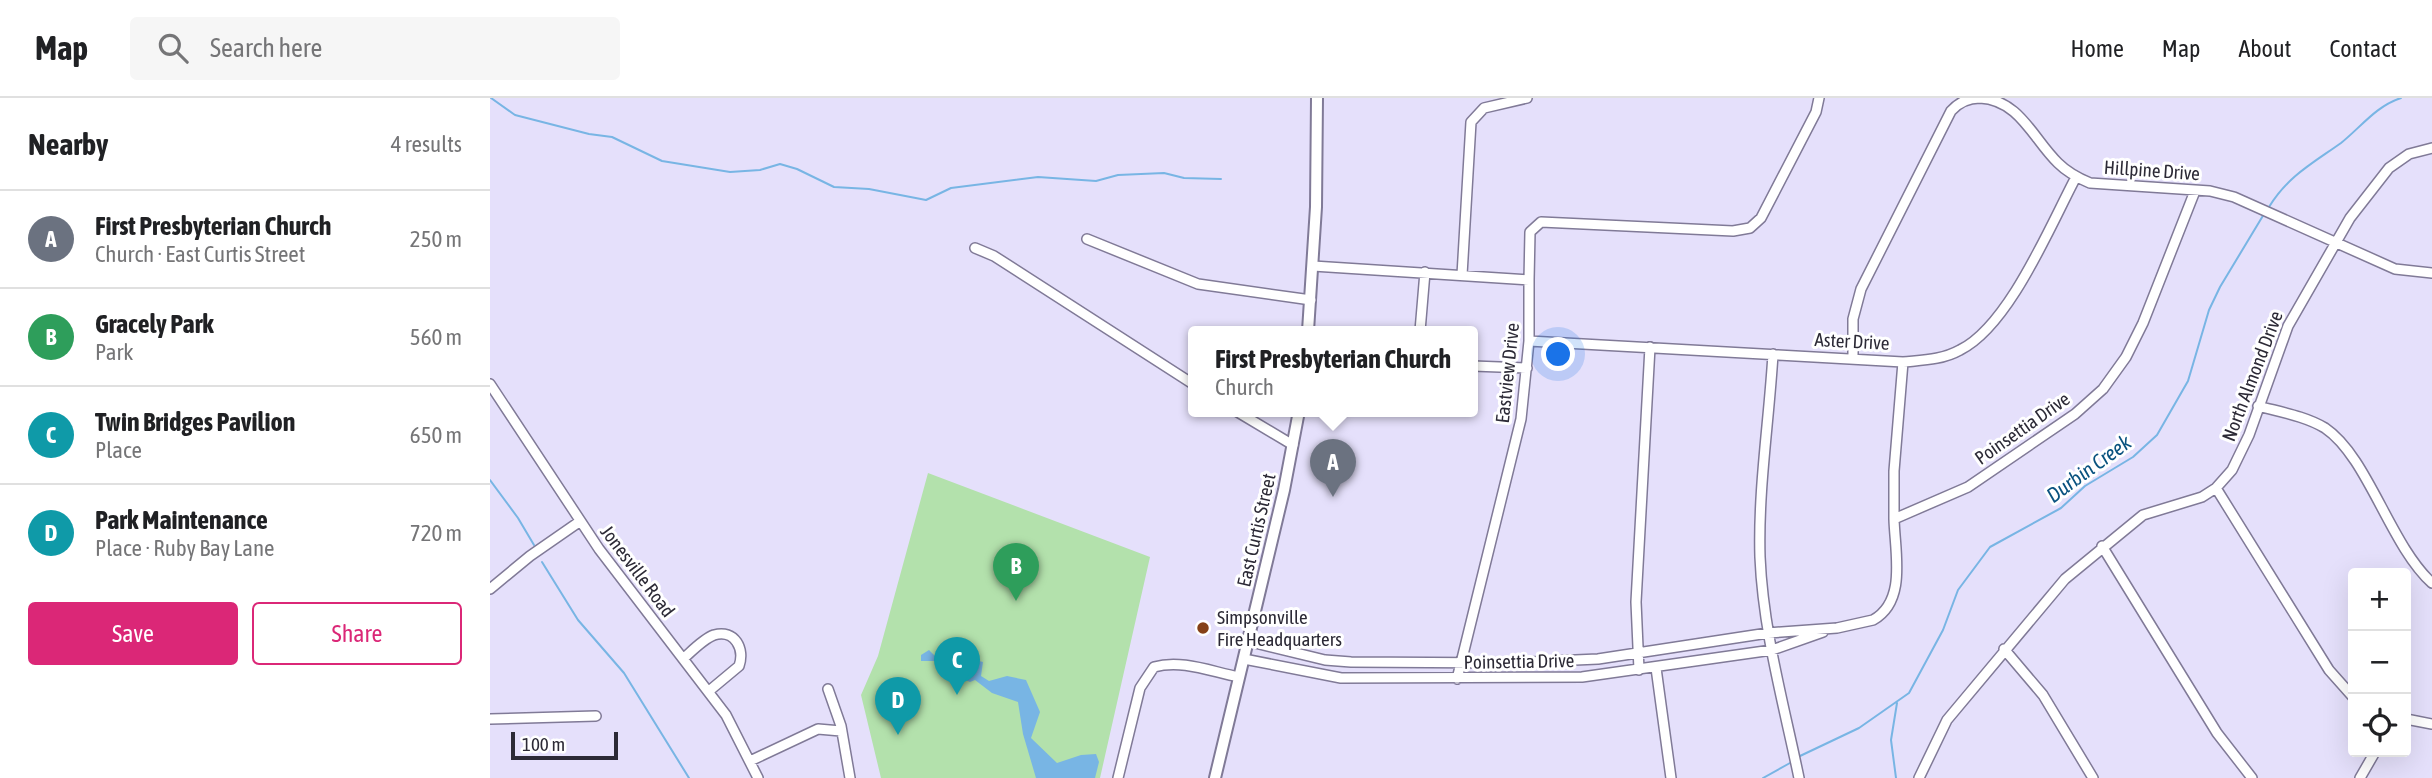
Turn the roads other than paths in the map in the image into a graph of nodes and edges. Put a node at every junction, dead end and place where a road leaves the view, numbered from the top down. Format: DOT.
graph roads {
  1 [pos="1317,98"];
  2 [pos="1527,98"];
  3 [pos="1819,98"];
  4 [pos="2432,148"];
  5 [pos="2076,177"];
  6 [pos="2195,191"];
  7 [pos="1087,239"];
  8 [pos="2336,242"];
  9 [pos="975,248"];
  10 [pos="1313,266"];
  11 [pos="1425,272"];
  12 [pos="2432,273"];
  13 [pos="1462,275"];
  14 [pos="1530,279"];
  15 [pos="1311,300"];
  16 [pos="1308,326"];
  17 [pos="1420,326"];
  18 [pos="1529,341"];
  19 [pos="1650,347"];
  20 [pos="1773,354"];
  21 [pos="1853,358"];
  22 [pos="1903,362"];
  23 [pos="1478,366"];
  24 [pos="1527,368"];
  25 [pos="1188,381"];
  26 [pos="490,384"];
  27 [pos="2258,406"];
  28 [pos="1246,417"];
  29 [pos="1298,417"];
  30 [pos="1293,445"];
  31 [pos="2216,488"];
  32 [pos="1894,519"];
  33 [pos="579,522"];
  34 [pos="2102,546"];
  35 [pos="2432,583"];
  36 [pos="490,589"];
  37 [pos="1833,628"];
  38 [pos="1768,633"];
  39 [pos="1247,641"];
  40 [pos="2004,649"];
  41 [pos="1772,650"];
  42 [pos="1638,654"];
  43 [pos="683,659"];
  44 [pos="1244,659"];
  45 [pos="1461,663"];
  46 [pos="1656,667"];
  47 [pos="1639,670"];
  48 [pos="1239,677"];
  49 [pos="1457,679"];
  50 [pos="828,688"];
  51 [pos="709,691"];
  52 [pos="2350,694"];
  53 [pos="596,716"];
  54 [pos="490,719"];
  55 [pos="2411,720"];
  56 [pos="2432,724"];
  57 [pos="841,731"];
  58 [pos="2372,757"];
  59 [pos="750,761"];
  60 [pos="758,778"];
  61 [pos="850,778"];
  62 [pos="1118,778"];
  63 [pos="1215,778"];
  64 [pos="1671,778"];
  65 [pos="1799,778"];
  66 [pos="1919,778"];
  67 [pos="2093,778"];
  68 [pos="2252,778"];
  69 [pos="2360,778"];
  1 -- 10 [label="main road"];
  2 -- 13 [label="street"];
  3 -- 14 [label="street, Eastview Drive"];
  4 -- 8 [label="street, North Almond Drive"];
  5 -- 6 [label="street, Hillpine Drive"];
  5 -- 21 [label="street, Hillpine Drive"];
  5 -- 22 [label="street, Aster Drive"];
  6 -- 8 [label="street, Hillpine Drive"];
  6 -- 32 [label="street, Poinsettia Drive"];
  7 -- 15 [label="street"];
  8 -- 12 [label="street, Hillpine Drive"];
  8 -- 27 [label="street, North Almond Drive"];
  9 -- 25 [label="street"];
  10 -- 11 [label="street"];
  10 -- 15 [label="main road"];
  11 -- 13 [label="street"];
  11 -- 17 [label="street"];
  13 -- 14 [label="street"];
  14 -- 18 [label="street, Eastview Drive"];
  15 -- 16 [label="main road"];
  18 -- 19 [label="street, Aster Drive"];
  18 -- 24 [label="street, Eastview Drive"];
  19 -- 20 [label="street, Aster Drive"];
  19 -- 42 [label="street"];
  20 -- 21 [label="street, Aster Drive"];
  20 -- 38 [label="street"];
  21 -- 22 [label="street, Aster Drive"];
  22 -- 32 [label="street"];
  23 -- 24 [label="street"];
  24 -- 45 [label="street, Eastview Drive"];
  26 -- 33 [label="street, Jonesville Road"];
  27 -- 31 [label="street, North Almond Drive"];
  27 -- 35 [label="street"];
  28 -- 30 [label="street"];
  29 -- 30 [label="main road, East Curtis Street"];
  30 -- 39 [label="main road, East Curtis Street"];
  31 -- 34 [label="street, North Almond Drive"];
  31 -- 52 [label="street"];
  32 -- 37 [label="street, Poinsettia Drive"];
  33 -- 36 [label="street"];
  33 -- 43 [label="street, Jonesville Road"];
  34 -- 40 [label="street, North Almond Drive"];
  34 -- 68 [label="street"];
  37 -- 38 [label="street, Poinsettia Drive"];
  37 -- 41 [label="street, Poinsettia Drive"];
  38 -- 41 [label="street"];
  38 -- 42 [label="street, Poinsettia Drive"];
  39 -- 44 [label="main road, East Curtis Street"];
  39 -- 45 [label="street, Poinsettia Drive"];
  40 -- 66 [label="street, North Almond Drive"];
  40 -- 67 [label="street"];
  41 -- 46 [label="street, Poinsettia Drive"];
  41 -- 65 [label="street"];
  42 -- 45 [label="street, Poinsettia Drive"];
  42 -- 47 [label="street"];
  43 -- 51 [label="street, Jonesville Road"];
  43 -- 51 [label="street"];
  44 -- 48 [label="main road, East Curtis Street"];
  44 -- 49 [label="street, Poinsettia Drive"];
  45 -- 49 [label="street, Eastview Drive"];
  46 -- 47 [label="street, Poinsettia Drive"];
  46 -- 64 [label="street"];
  47 -- 49 [label="street, Poinsettia Drive"];
  48 -- 62 [label="street"];
  48 -- 63 [label="main road, East Curtis Street"];
  50 -- 57 [label="street"];
  51 -- 59 [label="street, Jonesville Road"];
  53 -- 54 [label="street"];
  55 -- 56 [label="street"];
  57 -- 59 [label="street"];
  57 -- 61 [label="street"];
  58 -- 69 [label="street"];
  59 -- 60 [label="street, Jonesville Road"];
}
